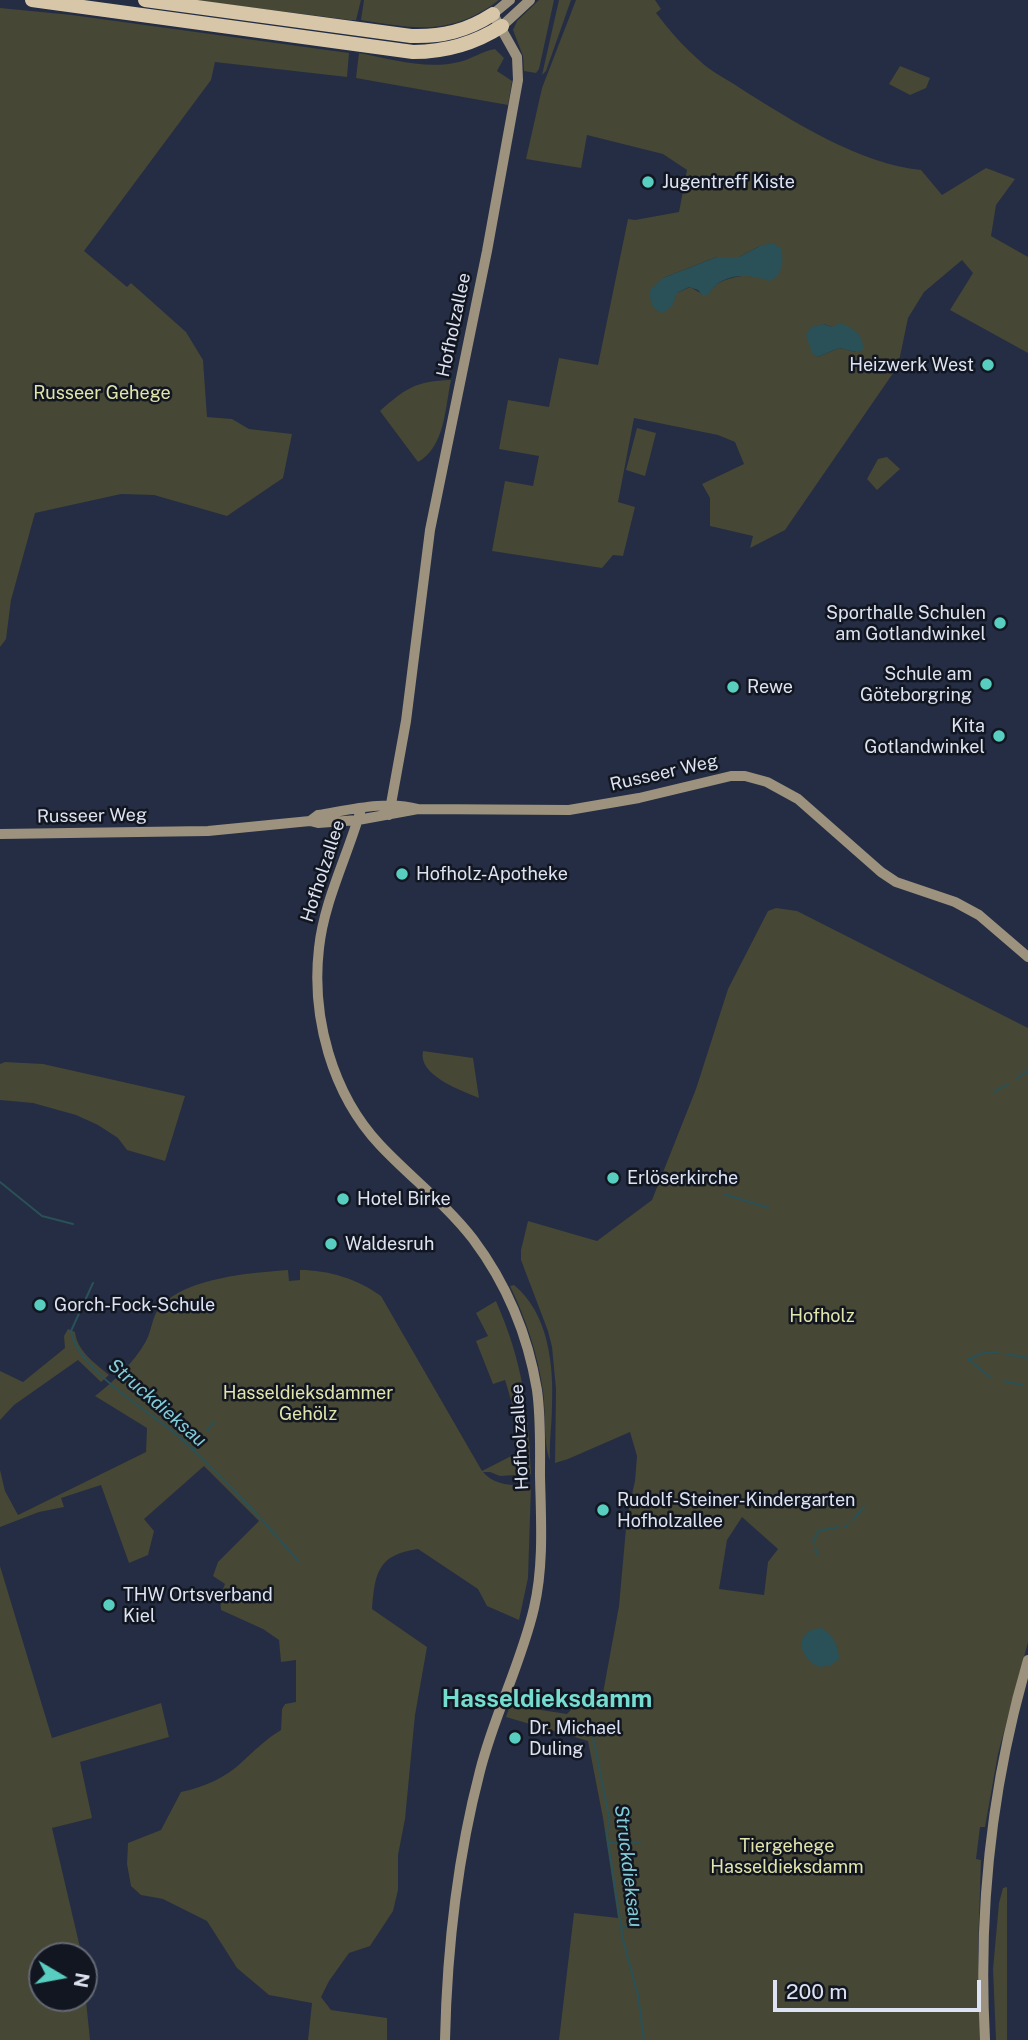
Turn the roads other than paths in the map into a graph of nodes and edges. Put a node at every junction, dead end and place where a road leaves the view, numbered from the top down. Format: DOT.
graph roads {
  1 [pos="32,0"];
  2 [pos="145,0"];
  3 [pos="510,0"];
  4 [pos="530,0"];
  5 [pos="498,20"];
  6 [pos="390,810"];
  7 [pos="360,814"];
  8 [pos="0,834"];
  9 [pos="1028,957"];
  10 [pos="1028,1660"];
  11 [pos="445,2040"];
  12 [pos="985,2040"];
  1 -- 5 [label="highway"];
  2 -- 5 [label="highway"];
  3 -- 5 [label="street"];
  4 -- 5 [label="street"];
  5 -- 6 [label="street, Hofholzallee"];
  6 -- 7 [label="street, Russeer Weg"];
  6 -- 9 [label="street, Russeer Weg"];
  7 -- 8 [label="street, Russeer Weg"];
  7 -- 11 [label="street, Hofholzallee"];
  10 -- 12 [label="street"];
}
